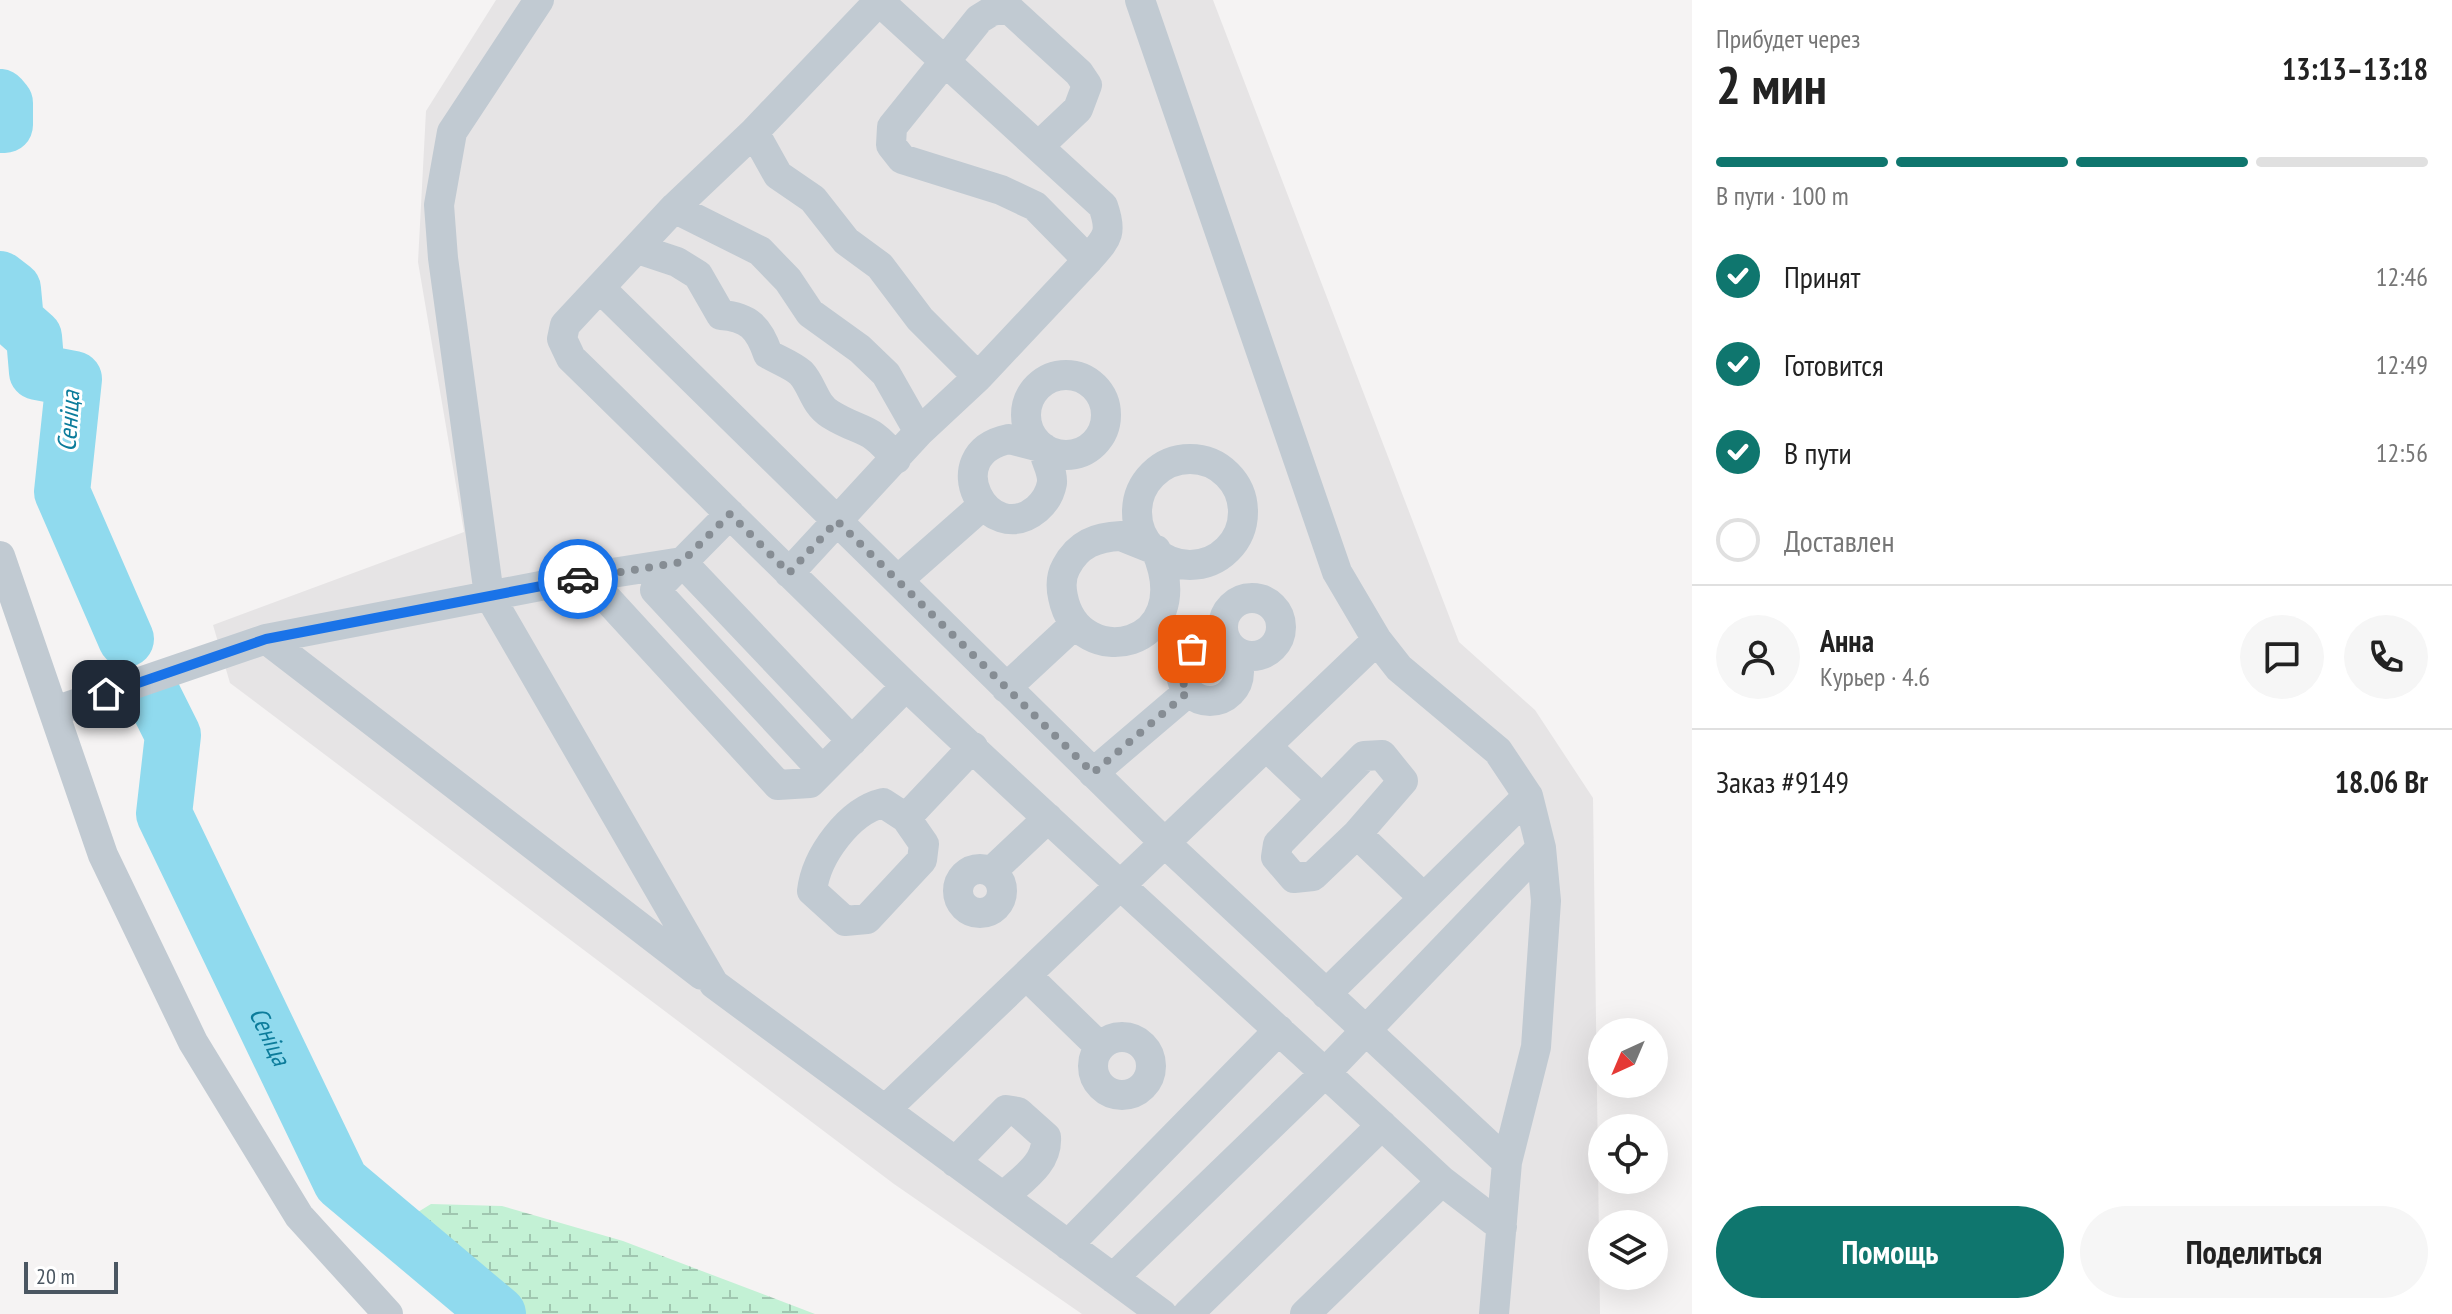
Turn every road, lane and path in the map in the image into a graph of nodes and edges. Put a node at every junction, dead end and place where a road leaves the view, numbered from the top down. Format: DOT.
graph roads {
  1 [pos="539,0"];
  2 [pos="879,0"];
  3 [pos="1140,0"];
  4 [pos="947,63"];
  5 [pos="754,132"];
  6 [pos="1040,145"];
  7 [pos="674,208"];
  8 [pos="638,249"];
  9 [pos="1088,260"];
  10 [pos="600,288"];
  11 [pos="978,377"];
  12 [pos="919,432"];
  13 [pos="896,459"];
  14 [pos="983,505"];
  15 [pos="730,514"];
  16 [pos="837,521"];
  17 [pos="0,556"];
  18 [pos="682,562"];
  19 [pos="789,573"];
  20 [pos="587,577"];
  21 [pos="898,580"];
  22 [pos="655,590"];
  23 [pos="489,595"];
  24 [pos="625,618"];
  25 [pos="1075,624"];
  26 [pos="266,639"];
  27 [pos="1377,640"];
  28 [pos="906,686"];
  29 [pos="1006,688"];
  30 [pos="1188,692"];
  31 [pos="55,711"];
  32 [pos="852,741"];
  33 [pos="973,747"];
  34 [pos="1267,747"];
  35 [pos="822,770"];
  36 [pos="1093,773"];
  37 [pos="1528,796"];
  38 [pos="1322,799"];
  39 [pos="906,818"];
  40 [pos="1048,818"];
  41 [pos="1357,834"];
  42 [pos="1166,844"];
  43 [pos="1541,848"];
  44 [pos="992,871"];
  45 [pos="1123,886"];
  46 [pos="1424,898"];
  47 [pos="1027,976"];
  48 [pos="714,984"];
  49 [pos="1326,994"];
  50 [pos="1279,1030"];
  51 [pos="1364,1030"];
  52 [pos="1100,1047"];
  53 [pos="1325,1073"];
  54 [pos="885,1110"];
  55 [pos="1382,1125"];
  56 [pos="955,1162"];
  57 [pos="1507,1162"];
  58 [pos="1442,1181"];
  59 [pos="1003,1197"];
  60 [pos="1502,1227"];
  61 [pos="1068,1245"];
  62 [pos="1113,1278"];
  63 [pos="388,1314"];
  64 [pos="1162,1314"];
  65 [pos="1188,1314"];
  66 [pos="1305,1314"];
  67 [pos="1494,1314"];
  1 -- 23 [label="lane"];
  2 -- 4 [label="lane"];
  2 -- 5 [label="lane"];
  3 -- 27 [label="lane"];
  4 -- 6 [label="lane"];
  4 -- 6 [label="lane"];
  4 -- 9 [label="lane"];
  5 -- 7 [label="lane"];
  5 -- 11 [label="lane"];
  6 -- 9 [label="lane"];
  7 -- 8 [label="lane"];
  7 -- 12 [label="lane"];
  8 -- 10 [label="lane"];
  8 -- 13 [label="lane"];
  9 -- 11 [label="lane"];
  10 -- 15 [label="lane"];
  10 -- 16 [label="lane"];
  11 -- 12 [label="lane"];
  12 -- 13 [label="lane"];
  13 -- 16 [label="lane"];
  14 -- 14 [label="lane"];
  14 -- 21 [label="lane"];
  15 -- 18 [label="lane"];
  15 -- 19 [label="lane"];
  16 -- 19 [label="lane"];
  16 -- 21 [label="lane"];
  17 -- 31 [label="lane"];
  18 -- 20 [label="lane"];
  18 -- 22 [label="lane"];
  18 -- 32 [label="lane"];
  19 -- 28 [label="lane"];
  20 -- 23 [label="lane"];
  20 -- 24 [label="lane"];
  21 -- 29 [label="lane"];
  22 -- 24 [label="lane"];
  22 -- 35 [label="lane"];
  23 -- 26 [label="lane"];
  23 -- 48 [label="lane"];
  24 -- 35 [label="lane"];
  25 -- 25 [label="lane"];
  25 -- 29 [label="lane"];
  26 -- 31 [label="lane"];
  26 -- 48 [label="lane"];
  27 -- 34 [label="lane"];
  27 -- 37 [label="lane"];
  28 -- 32 [label="lane"];
  28 -- 33 [label="lane"];
  29 -- 36 [label="lane"];
  30 -- 30 [label="lane"];
  30 -- 36 [label="lane"];
  31 -- 63 [label="lane"];
  32 -- 35 [label="lane"];
  33 -- 39 [label="lane"];
  33 -- 40 [label="lane"];
  34 -- 38 [label="lane"];
  34 -- 42 [label="lane"];
  36 -- 42 [label="lane"];
  37 -- 43 [label="lane"];
  37 -- 46 [label="lane"];
  38 -- 41 [label="lane"];
  38 -- 41 [label="lane"];
  40 -- 44 [label="lane"];
  40 -- 45 [label="lane"];
  41 -- 46 [label="lane"];
  42 -- 45 [label="lane"];
  42 -- 49 [label="lane"];
  43 -- 51 [label="lane"];
  43 -- 57 [label="lane"];
  45 -- 47 [label="lane"];
  45 -- 50 [label="lane"];
  46 -- 49 [label="lane"];
  47 -- 52 [label="lane"];
  47 -- 54 [label="lane"];
  48 -- 54 [label="lane"];
  49 -- 51 [label="lane"];
  50 -- 53 [label="lane"];
  50 -- 61 [label="lane"];
  51 -- 53 [label="lane"];
  51 -- 57 [label="lane"];
  53 -- 55 [label="lane"];
  53 -- 62 [label="lane"];
  54 -- 56 [label="lane"];
  55 -- 58 [label="lane"];
  55 -- 65 [label="lane"];
  56 -- 59 [label="lane"];
  56 -- 59 [label="lane"];
  57 -- 60 [label="lane"];
  58 -- 60 [label="lane"];
  58 -- 66 [label="lane"];
  59 -- 61 [label="lane"];
  60 -- 67 [label="lane"];
  61 -- 62 [label="lane"];
  62 -- 64 [label="lane"];
}
